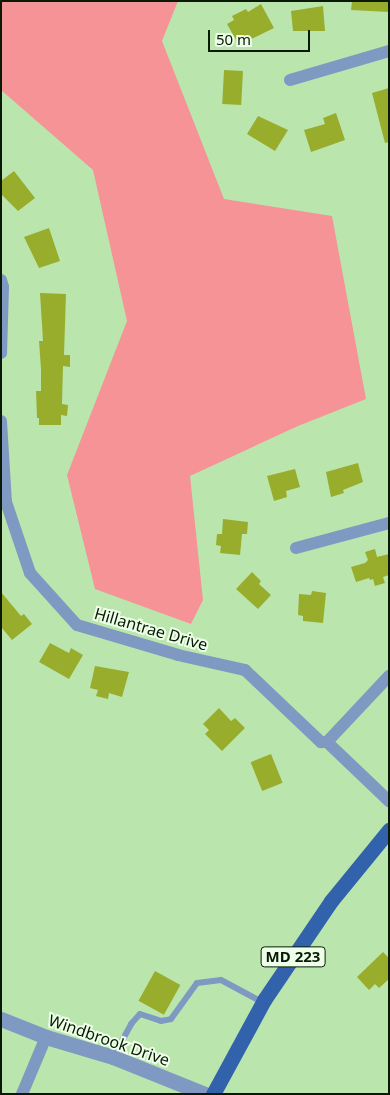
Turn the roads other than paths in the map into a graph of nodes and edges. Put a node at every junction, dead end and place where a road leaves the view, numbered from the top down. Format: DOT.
graph roads {
  1 [pos="389,51"];
  2 [pos="290,80"];
  3 [pos="1,280"];
  4 [pos="1,353"];
  5 [pos="1,421"];
  6 [pos="389,523"];
  7 [pos="296,548"];
  8 [pos="389,676"];
  9 [pos="327,742"];
  10 [pos="389,801"];
  11 [pos="389,830"];
  12 [pos="263,1003"];
  13 [pos="1,1019"];
  14 [pos="46,1037"];
  15 [pos="113,1057"];
  16 [pos="22,1094"];
  17 [pos="205,1094"];
  18 [pos="213,1094"];
  1 -- 2 [label="street"];
  3 -- 4 [label="street"];
  5 -- 9 [label="street, Hillantrae Drive"];
  6 -- 7 [label="street"];
  8 -- 9 [label="street"];
  9 -- 10 [label="street, Hillantrae Drive"];
  11 -- 12 [label="main road, MD 223"];
  12 -- 15 [label="lane"];
  12 -- 18 [label="main road, MD 223"];
  13 -- 14 [label="street, Windbrook Drive"];
  14 -- 15 [label="street, Windbrook Drive"];
  14 -- 16 [label="street"];
  15 -- 17 [label="street, Windbrook Drive"];
}
